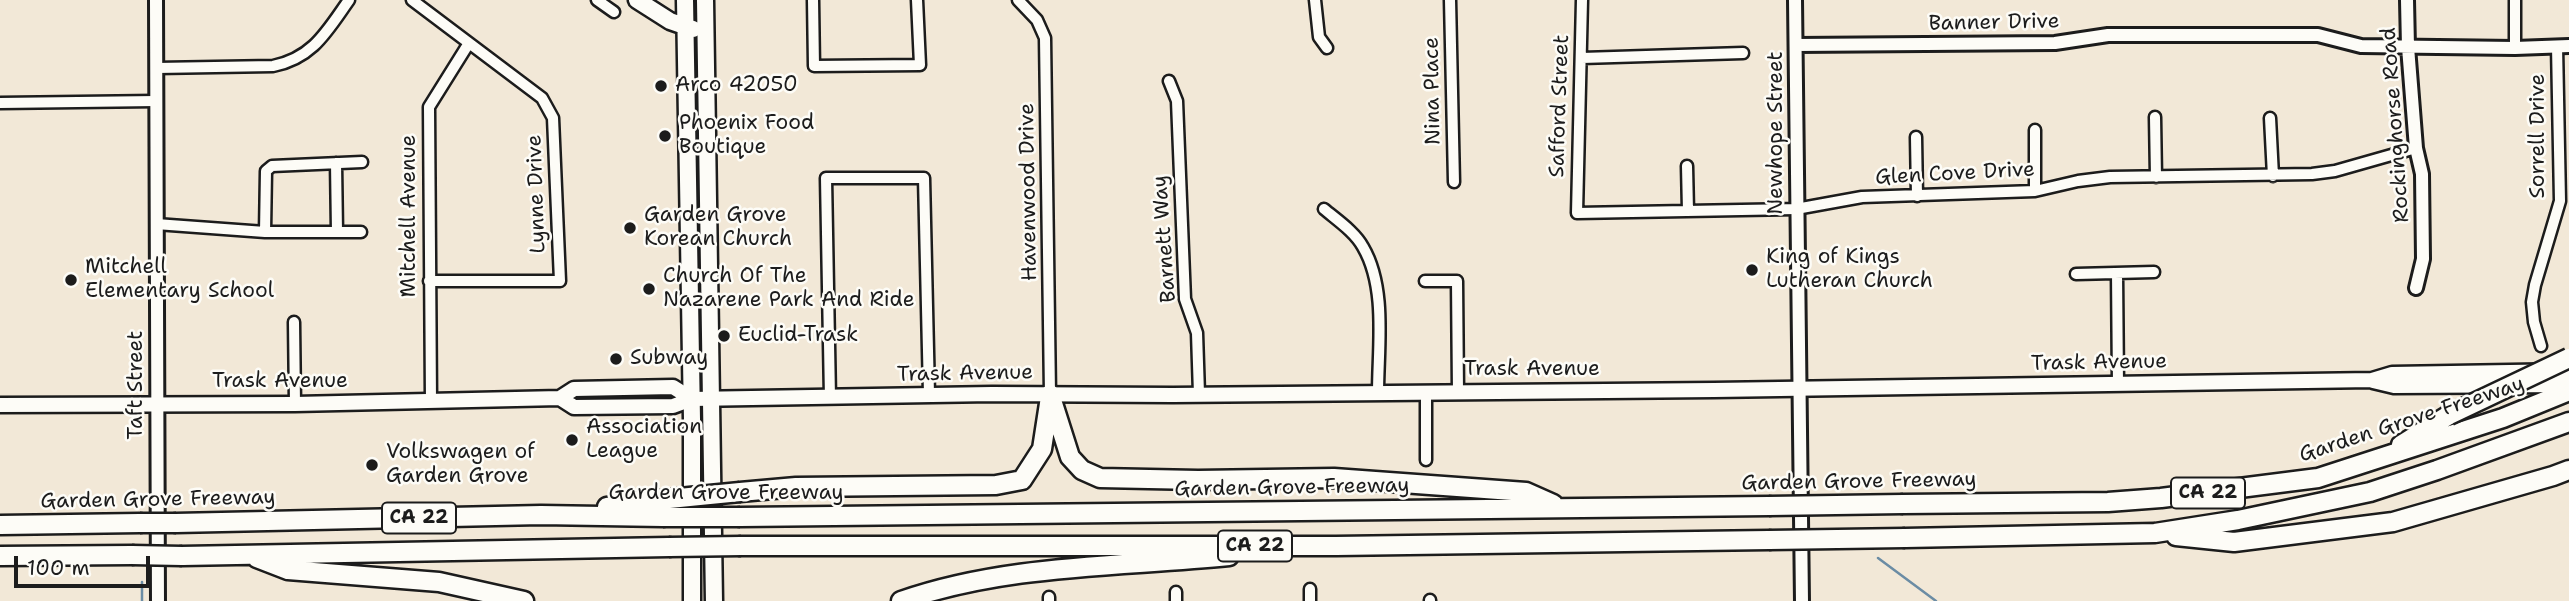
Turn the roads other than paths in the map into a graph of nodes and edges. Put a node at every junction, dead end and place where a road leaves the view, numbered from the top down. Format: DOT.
graph roads {
  1 [pos="156,0"];
  2 [pos="349,0"];
  3 [pos="412,0"];
  4 [pos="637,0"];
  5 [pos="670,0"];
  6 [pos="813,0"];
  7 [pos="917,0"];
  8 [pos="1018,0"];
  9 [pos="1315,0"];
  10 [pos="1450,0"];
  11 [pos="1582,0"];
  12 [pos="1795,0"];
  13 [pos="2407,0"];
  14 [pos="2515,0"];
  15 [pos="601,1"];
  16 [pos="685,4"];
  17 [pos="705,6"];
  18 [pos="614,12"];
  19 [pos="686,28"];
  20 [pos="706,30"];
  21 [pos="469,43"];
  22 [pos="1796,45"];
  23 [pos="2563,46"];
  24 [pos="2408,47"];
  25 [pos="1327,48"];
  26 [pos="2515,48"];
  27 [pos="1743,53"];
  28 [pos="1582,58"];
  29 [pos="156,68"];
  30 [pos="1169,82"];
  31 [pos="156,101"];
  32 [pos="0,103"];
  33 [pos="2155,117"];
  34 [pos="2270,118"];
  35 [pos="2035,130"];
  36 [pos="1916,137"];
  37 [pos="2416,148"];
  38 [pos="362,162"];
  39 [pos="336,163"];
  40 [pos="1687,166"];
  41 [pos="2273,176"];
  42 [pos="2156,177"];
  43 [pos="1454,182"];
  44 [pos="2035,191"];
  45 [pos="1917,195"];
  46 [pos="1324,209"];
  47 [pos="1796,209"];
  48 [pos="1688,211"];
  49 [pos="1577,213"];
  50 [pos="156,224"];
  51 [pos="265,232"];
  52 [pos="337,232"];
  53 [pos="360,232"];
  54 [pos="2154,272"];
  55 [pos="2117,273"];
  56 [pos="2077,274"];
  57 [pos="429,281"];
  58 [pos="1425,281"];
  59 [pos="2416,288"];
  60 [pos="294,321"];
  61 [pos="2541,346"];
  62 [pos="2569,358"];
  63 [pos="2569,371"];
  64 [pos="2372,380"];
  65 [pos="2118,385"];
  66 [pos="2569,385"];
  67 [pos="1800,388"];
  68 [pos="2569,391"];
  69 [pos="1426,392"];
  70 [pos="1458,392"];
  71 [pos="1378,393"];
  72 [pos="929,394"];
  73 [pos="1050,394"];
  74 [pos="1199,394"];
  75 [pos="830,398"];
  76 [pos="692,399"];
  77 [pos="713,399"];
  78 [pos="430,402"];
  79 [pos="157,404"];
  80 [pos="295,404"];
  81 [pos="0,405"];
  82 [pos="2569,422"];
  83 [pos="1426,460"];
  84 [pos="2376,460"];
  85 [pos="2569,470"];
  86 [pos="1559,507"];
  87 [pos="661,509"];
  88 [pos="0,524"];
  89 [pos="2155,533"];
  90 [pos="1336,547"];
  91 [pos="247,554"];
  92 [pos="0,556"];
  93 [pos="1310,589"];
  94 [pos="158,601"];
  95 [pos="524,601"];
  96 [pos="692,601"];
  97 [pos="714,601"];
  98 [pos="901,601"];
  99 [pos="1310,601"];
  100 [pos="1802,601"];
  1 -- 29 [label="street, Taft Street"];
  2 -- 29 [label="street"];
  3 -- 21 [label="street, Lynne Drive"];
  4 -- 19 [label="main road"];
  5 -- 16 [label="main road"];
  6 -- 7 [label="street"];
  8 -- 73 [label="street, Havenwood Drive"];
  9 -- 25 [label="street"];
  10 -- 43 [label="street, Nina Place"];
  11 -- 28 [label="street, Safford Street"];
  12 -- 22 [label="street, Newhope Street"];
  13 -- 24 [label="street, Rockinghorse Road"];
  14 -- 26 [label="street"];
  15 -- 18 [label="street"];
  16 -- 17 [label="main road"];
  16 -- 19 [label="main road"];
  17 -- 20 [label="main road"];
  19 -- 20 [label="main road"];
  19 -- 76 [label="main road"];
  20 -- 77 [label="main road"];
  21 -- 57 [label="street, Mitchell Avenue"];
  21 -- 57 [label="street, Lynne Drive"];
  22 -- 24 [label="street, Banner Drive"];
  22 -- 47 [label="street, Newhope Street"];
  23 -- 26 [label="street, Banner Drive"];
  23 -- 61 [label="street, Sorrell Drive"];
  24 -- 26 [label="street, Banner Drive"];
  24 -- 37 [label="street, Rockinghorse Road"];
  27 -- 28 [label="street"];
  28 -- 49 [label="street, Safford Street"];
  29 -- 31 [label="street, Taft Street"];
  30 -- 74 [label="street, Barnett Way"];
  31 -- 32 [label="street"];
  31 -- 50 [label="street, Taft Street"];
  33 -- 42 [label="street"];
  34 -- 41 [label="street"];
  35 -- 44 [label="street"];
  36 -- 45 [label="street"];
  37 -- 41 [label="street, Glen Cove Drive"];
  37 -- 59 [label="street, Rockinghorse Road"];
  38 -- 39 [label="street"];
  39 -- 51 [label="street"];
  39 -- 52 [label="street"];
  40 -- 48 [label="street"];
  41 -- 42 [label="street, Glen Cove Drive"];
  42 -- 44 [label="street, Glen Cove Drive"];
  44 -- 45 [label="street, Glen Cove Drive"];
  45 -- 47 [label="street, Glen Cove Drive"];
  46 -- 71 [label="street"];
  47 -- 48 [label="street, Glen Cove Drive"];
  47 -- 67 [label="street, Newhope Street"];
  48 -- 49 [label="street, Glen Cove Drive"];
  50 -- 51 [label="street"];
  50 -- 79 [label="street, Taft Street"];
  51 -- 52 [label="street"];
  52 -- 53 [label="street"];
  54 -- 55 [label="street"];
  55 -- 56 [label="street"];
  55 -- 65 [label="street"];
  57 -- 78 [label="street, Mitchell Avenue"];
  58 -- 70 [label="street"];
  60 -- 80 [label="street"];
  62 -- 84 [label="highway, bridge"];
  63 -- 64 [label="main road, Trask Avenue"];
  64 -- 65 [label="main road, Trask Avenue"];
  64 -- 66 [label="main road, Trask Avenue"];
  65 -- 67 [label="main road, Trask Avenue"];
  67 -- 70 [label="main road, Trask Avenue"];
  67 -- 100 [label="street, Newhope Street"];
  68 -- 84 [label="highway, Garden Grove Freeway / CA 22"];
  69 -- 70 [label="main road, Trask Avenue"];
  69 -- 71 [label="main road, Trask Avenue"];
  69 -- 83 [label="street"];
  71 -- 74 [label="main road, Trask Avenue"];
  72 -- 73 [label="main road, Trask Avenue"];
  72 -- 75 [label="main road, Trask Avenue"];
  72 -- 75 [label="street"];
  73 -- 74 [label="main road, Trask Avenue"];
  73 -- 86 [label="highway"];
  73 -- 87 [label="highway, bridge"];
  75 -- 77 [label="main road, Trask Avenue"];
  76 -- 77 [label="main road, Trask Avenue"];
  76 -- 78 [label="main road, Trask Avenue"];
  76 -- 96 [label="main road"];
  77 -- 97 [label="main road"];
  78 -- 80 [label="main road, Trask Avenue"];
  79 -- 80 [label="main road, Trask Avenue"];
  79 -- 81 [label="main road, Trask Avenue"];
  79 -- 94 [label="street, Taft Street"];
  82 -- 89 [label="highway, CA 22"];
  84 -- 86 [label="highway, Garden Grove Freeway / CA 22, bridge"];
  85 -- 89 [label="highway"];
  86 -- 87 [label="highway, Garden Grove Freeway / CA 22, bridge"];
  87 -- 88 [label="highway, Garden Grove Freeway / CA 22, bridge"];
  89 -- 90 [label="highway, CA 22, bridge"];
  90 -- 91 [label="highway, CA 22, bridge"];
  90 -- 98 [label="highway"];
  91 -- 92 [label="highway, CA 22, bridge"];
  91 -- 95 [label="highway"];
  93 -- 99 [label="street"];
}
